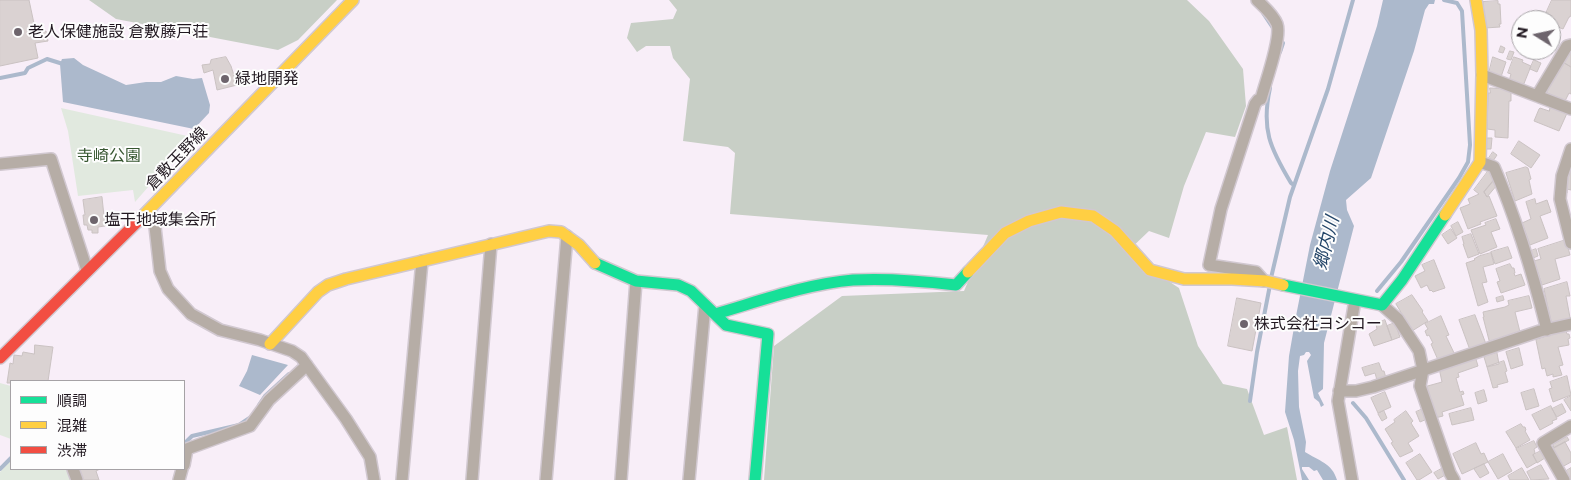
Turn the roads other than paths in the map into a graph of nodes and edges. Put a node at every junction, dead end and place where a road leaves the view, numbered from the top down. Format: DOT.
graph roads {
  1 [pos="353,0"];
  2 [pos="1257,0"];
  3 [pos="1476,0"];
  4 [pos="1571,45"];
  5 [pos="1482,75"];
  6 [pos="1537,96"];
  7 [pos="1571,109"];
  8 [pos="1571,149"];
  9 [pos="1480,162"];
  10 [pos="0,164"];
  11 [pos="148,211"];
  12 [pos="567,236"];
  13 [pos="1571,243"];
  14 [pos="491,244"];
  15 [pos="422,261"];
  16 [pos="87,270"];
  17 [pos="636,281"];
  18 [pos="1273,283"];
  19 [pos="1353,299"];
  20 [pos="705,305"];
  21 [pos="1382,305"];
  22 [pos="715,314"];
  23 [pos="1571,324"];
  24 [pos="1547,330"];
  25 [pos="270,344"];
  26 [pos="0,358"];
  27 [pos="307,365"];
  28 [pos="1423,370"];
  29 [pos="1340,391"];
  30 [pos="1570,428"];
  31 [pos="185,460"];
  32 [pos="374,480"];
  33 [pos="402,480"];
  34 [pos="472,480"];
  35 [pos="546,480"];
  36 [pos="621,480"];
  37 [pos="689,480"];
  38 [pos="755,480"];
  39 [pos="1352,480"];
  40 [pos="1454,480"];
  41 [pos="1564,480"];
  1 -- 11 [label="street, 倉敷玉野線"];
  2 -- 18 [label="street"];
  3 -- 5 [label="street"];
  4 -- 6 [label="street"];
  5 -- 6 [label="street"];
  5 -- 9 [label="street"];
  6 -- 7 [label="street"];
  8 -- 13 [label="street"];
  9 -- 21 [label="street"];
  9 -- 24 [label="street"];
  10 -- 16 [label="street"];
  11 -- 16 [label="street, 倉敷玉野線"];
  11 -- 25 [label="street"];
  12 -- 14 [label="street"];
  12 -- 17 [label="street"];
  12 -- 35 [label="street"];
  14 -- 15 [label="street"];
  14 -- 34 [label="street"];
  15 -- 25 [label="street"];
  15 -- 33 [label="street"];
  16 -- 26 [label="street, 倉敷玉野線"];
  17 -- 20 [label="street"];
  17 -- 36 [label="street"];
  18 -- 19 [label="street"];
  18 -- 22 [label="street"];
  19 -- 21 [label="street"];
  19 -- 29 [label="street"];
  20 -- 22 [label="street"];
  20 -- 37 [label="street"];
  21 -- 28 [label="street"];
  22 -- 38 [label="street"];
  23 -- 24 [label="street"];
  24 -- 28 [label="street"];
  25 -- 27 [label="street"];
  27 -- 31 [label="street"];
  27 -- 32 [label="street"];
  28 -- 29 [label="street"];
  28 -- 40 [label="street"];
  29 -- 39 [label="street"];
  30 -- 41 [label="street"];
}
